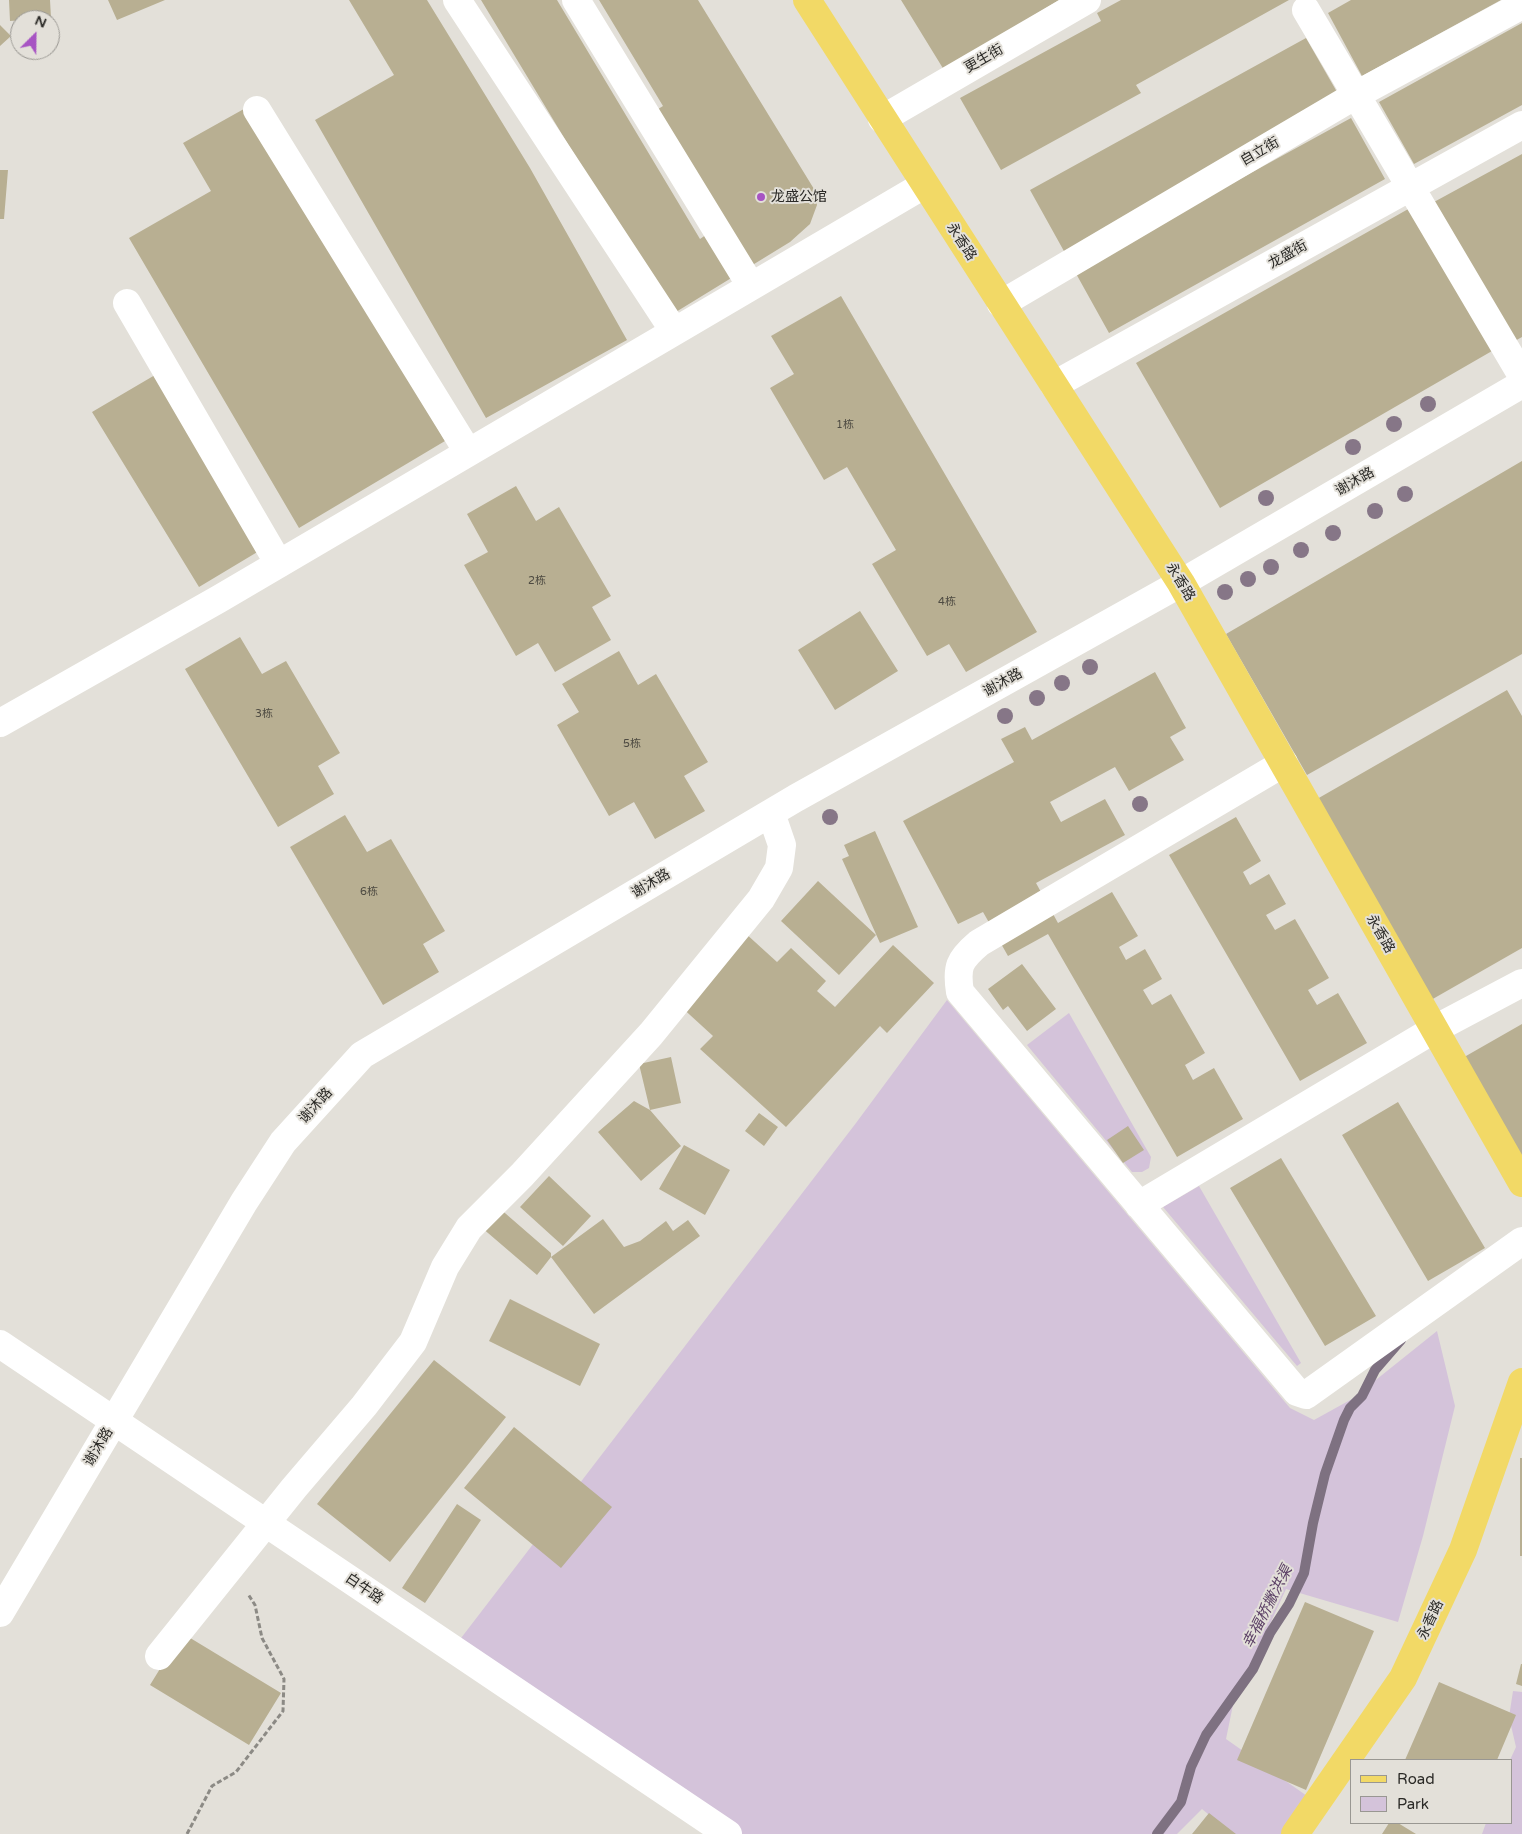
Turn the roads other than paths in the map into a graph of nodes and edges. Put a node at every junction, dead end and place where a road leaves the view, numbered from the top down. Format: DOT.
graph roads {
  1 [pos="457,0"];
  2 [pos="576,0"];
  3 [pos="807,0"];
  4 [pos="1087,0"];
  5 [pos="1522,5"];
  6 [pos="1306,10"];
  7 [pos="1356,95"];
  8 [pos="257,110"];
  9 [pos="882,119"];
  10 [pos="1522,125"];
  11 [pos="924,185"];
  12 [pos="1410,187"];
  13 [pos="751,286"];
  14 [pos="127,303"];
  15 [pos="1001,304"];
  16 [pos="674,331"];
  17 [pos="1522,376"];
  18 [pos="1522,384"];
  19 [pos="1054,385"];
  20 [pos="468,452"];
  21 [pos="279,564"];
  22 [pos="1182,583"];
  23 [pos="0,723"];
  24 [pos="1284,764"];
  25 [pos="772,813"];
  26 [pos="1522,983"];
  27 [pos="1435,1030"];
  28 [pos="1522,1183"];
  29 [pos="1139,1205"];
  30 [pos="1522,1241"];
  31 [pos="0,1344"];
  32 [pos="1522,1382"];
  33 [pos="114,1421"];
  34 [pos="266,1522"];
  35 [pos="0,1614"];
  36 [pos="159,1656"];
  37 [pos="728,1834"];
  38 [pos="1295,1834"];
  1 -- 16 [label="street"];
  2 -- 13 [label="street"];
  3 -- 9 [label="main road, 永香路"];
  4 -- 9 [label="street, 更生街"];
  5 -- 7 [label="street, 自立街"];
  6 -- 7 [label="street"];
  7 -- 12 [label="street"];
  7 -- 15 [label="street, 自立街"];
  8 -- 20 [label="street"];
  9 -- 11 [label="main road, 永香路"];
  10 -- 12 [label="street, 龙盛街"];
  11 -- 13 [label="street"];
  11 -- 15 [label="main road, 永香路"];
  12 -- 17 [label="street"];
  12 -- 19 [label="street, 龙盛街"];
  13 -- 16 [label="street"];
  14 -- 21 [label="street"];
  15 -- 19 [label="main road, 永香路"];
  16 -- 20 [label="street"];
  18 -- 22 [label="street, 谢沐路"];
  19 -- 22 [label="main road, 永香路"];
  20 -- 21 [label="street"];
  21 -- 23 [label="street"];
  22 -- 24 [label="main road, 永香路"];
  22 -- 25 [label="street, 谢沐路"];
  24 -- 27 [label="main road, 永香路"];
  24 -- 29 [label="street"];
  25 -- 33 [label="street, 谢沐路"];
  25 -- 34 [label="street"];
  26 -- 27 [label="street"];
  27 -- 28 [label="main road, 永香路"];
  27 -- 29 [label="street"];
  29 -- 30 [label="street"];
  31 -- 33 [label="street, 白牛路"];
  32 -- 38 [label="main road, 永香路"];
  33 -- 34 [label="street, 白牛路"];
  33 -- 35 [label="street, 谢沐路"];
  34 -- 36 [label="street"];
  34 -- 37 [label="street, 白牛路"];
}
